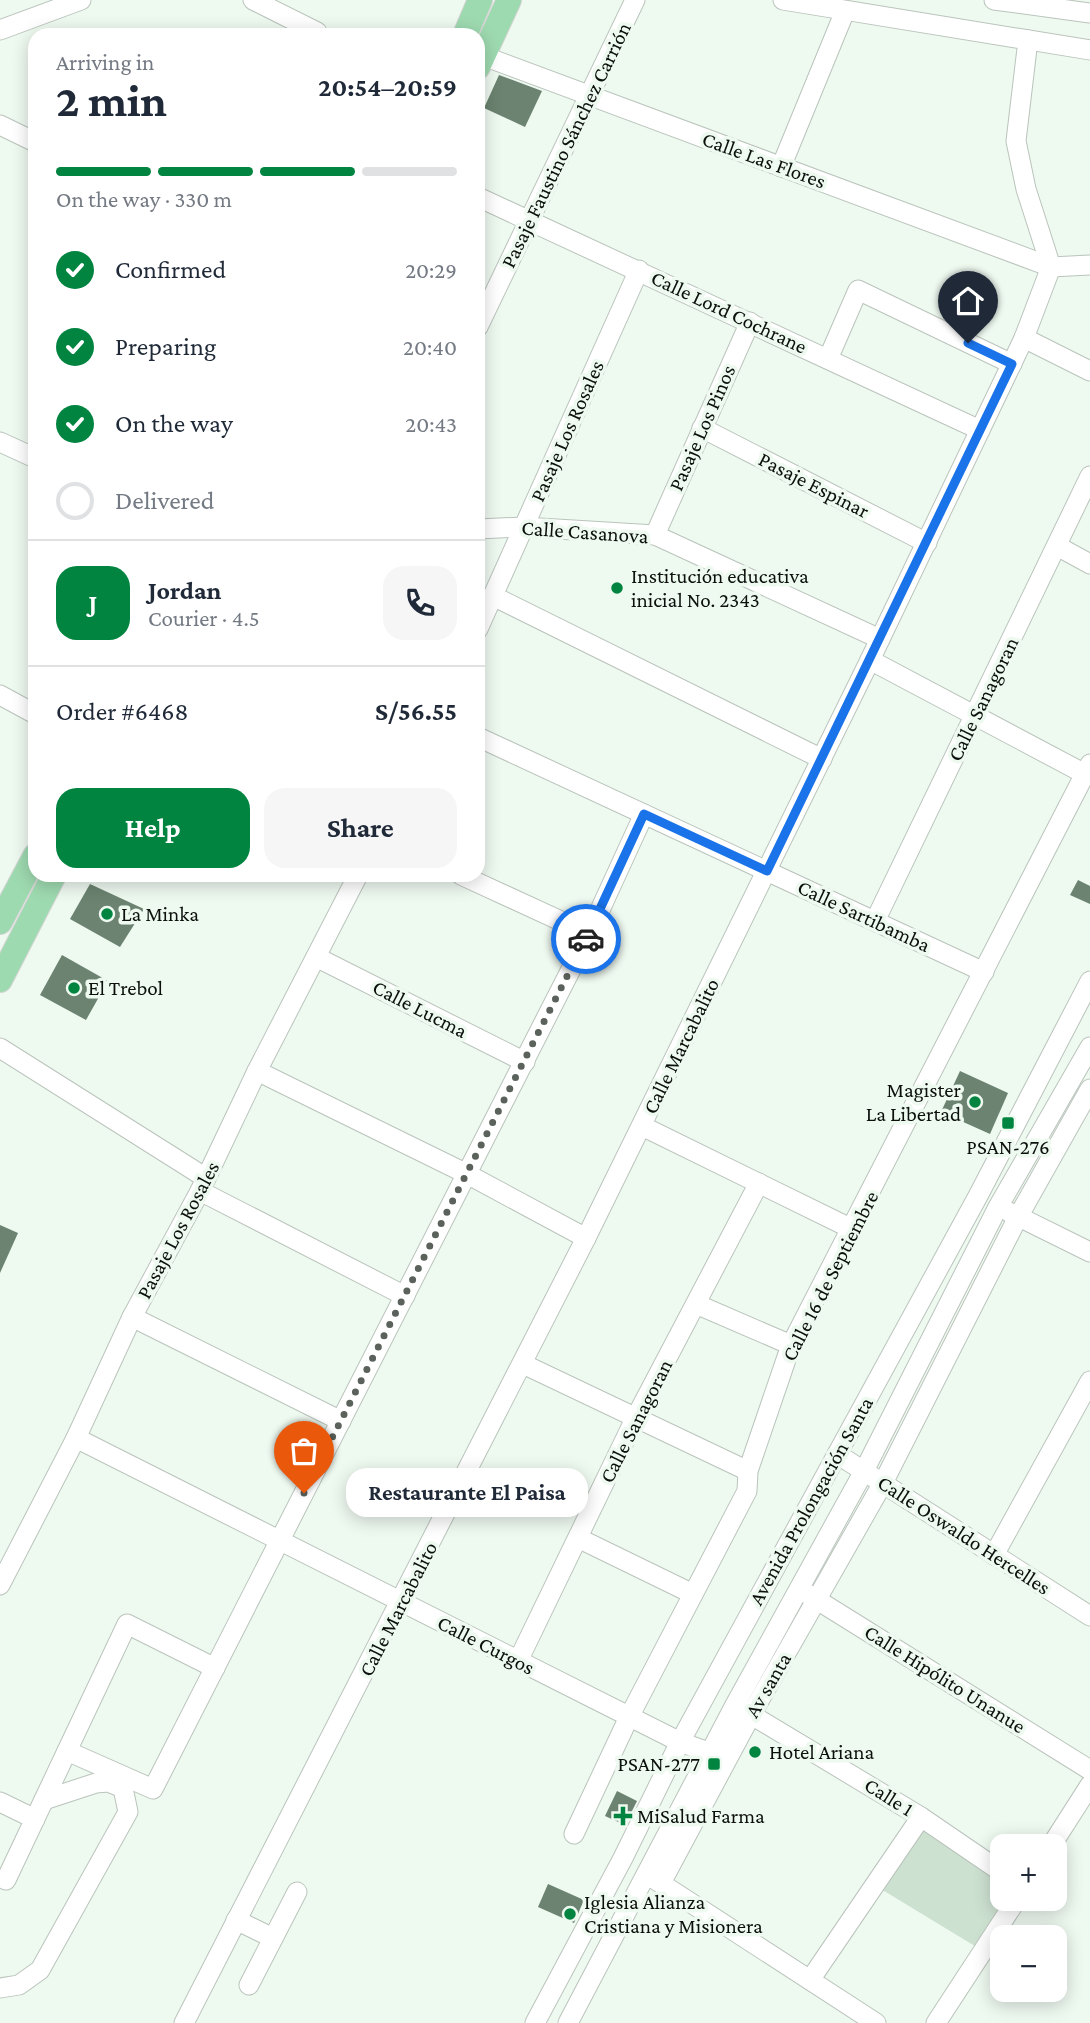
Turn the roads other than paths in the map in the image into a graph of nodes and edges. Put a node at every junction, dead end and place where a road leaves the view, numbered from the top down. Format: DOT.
graph roads {
  1 [pos="81,0"];
  2 [pos="253,0"];
  3 [pos="480,0"];
  4 [pos="509,0"];
  5 [pos="635,0"];
  6 [pos="783,0"];
  7 [pos="994,0"];
  8 [pos="1030,3"];
  9 [pos="845,11"];
  10 [pos="1090,13"];
  11 [pos="309,28"];
  12 [pos="468,28"];
  13 [pos="0,30"];
  14 [pos="1028,40"];
  15 [pos="485,49"];
  16 [pos="1090,50"];
  17 [pos="485,61"];
  18 [pos="590,96"];
  19 [pos="0,125"];
  20 [pos="28,139"];
  21 [pos="781,167"];
  22 [pos="485,200"];
  23 [pos="529,220"];
  24 [pos="1090,265"];
  25 [pos="1051,267"];
  26 [pos="639,270"];
  27 [pos="485,312"];
  28 [pos="750,322"];
  29 [pos="1024,338"];
  30 [pos="828,359"];
  31 [pos="1012,364"];
  32 [pos="1090,370"];
  33 [pos="702,428"];
  34 [pos="980,430"];
  35 [pos="0,442"];
  36 [pos="28,455"];
  37 [pos="1090,476"];
  38 [pos="524,527"];
  39 [pos="485,528"];
  40 [pos="654,535"];
  41 [pos="927,543"];
  42 [pos="1057,546"];
  43 [pos="1090,564"];
  44 [pos="493,596"];
  45 [pos="485,614"];
  46 [pos="880,639"];
  47 [pos="870,660"];
  48 [pos="0,695"];
  49 [pos="28,710"];
  50 [pos="975,715"];
  51 [pos="485,740"];
  52 [pos="822,760"];
  53 [pos="1088,769"];
  54 [pos="644,814"];
  55 [pos="28,869"];
  56 [pos="767,871"];
  57 [pos="50,882"];
  58 [pos="354,882"];
  59 [pos="476,882"];
  60 [pos="0,922"];
  61 [pos="875,922"];
  62 [pos="589,934"];
  63 [pos="316,957"];
  64 [pos="984,972"];
  65 [pos="0,980"];
  66 [pos="1090,981"];
  67 [pos="1090,1047"];
  68 [pos="0,1048"];
  69 [pos="525,1062"];
  70 [pos="257,1071"];
  71 [pos="1090,1088"];
  72 [pos="642,1125"];
  73 [pos="467,1174"];
  74 [pos="760,1183"];
  75 [pos="203,1185"];
  76 [pos="978,1196"];
  77 [pos="998,1207"];
  78 [pos="1018,1217"];
  79 [pos="852,1229"];
  80 [pos="586,1238"];
  81 [pos="1090,1252"];
  82 [pos="405,1296"];
  83 [pos="696,1304"];
  84 [pos="132,1317"];
  85 [pos="791,1345"];
  86 [pos="523,1364"];
  87 [pos="1090,1381"];
  88 [pos="635,1419"];
  89 [pos="341,1421"];
  90 [pos="76,1438"];
  91 [pos="837,1454"];
  92 [pos="748,1471"];
  93 [pos="864,1471"];
  94 [pos="884,1481"];
  95 [pos="578,1538"];
  96 [pos="279,1542"];
  97 [pos="994,1555"];
  98 [pos="0,1585"];
  99 [pos="799,1589"];
  100 [pos="693,1594"];
  101 [pos="816,1599"];
  102 [pos="402,1603"];
  103 [pos="1090,1616"];
  104 [pos="518,1661"];
  105 [pos="215,1668"];
  106 [pos="744,1709"];
  107 [pos="629,1717"];
  108 [pos="680,1742"];
  109 [pos="67,1751"];
  110 [pos="710,1753"];
  111 [pos="1090,1770"];
  112 [pos="1090,1786"];
  113 [pos="44,1800"];
  114 [pos="0,1802"];
  115 [pos="921,1816"];
  116 [pos="35,1819"];
  117 [pos="574,1834"];
  118 [pos="1059,1834"];
  119 [pos="623,1858"];
  120 [pos="990,1864"];
  121 [pos="654,1879"];
  122 [pos="6,1880"];
  123 [pos="297,1892"];
  124 [pos="1009,1911"];
  125 [pos="236,1920"];
  126 [pos="273,1938"];
  127 [pos="810,1980"];
  128 [pos="249,1985"];
  129 [pos="0,1988"];
  130 [pos="184,2023"];
  131 [pos="535,2023"];
  132 [pos="568,2023"];
  133 [pos="876,2023"];
  134 [pos="936,2023"];
  1 -- 13 [label="street"];
  2 -- 11 [label="street"];
  3 -- 12 [label="main road"];
  4 -- 15 [label="main road"];
  5 -- 18 [label="street, Pasaje Faustino Sánchez Carrión"];
  6 -- 9 [label="street"];
  7 -- 8 [label="street"];
  8 -- 10 [label="street"];
  9 -- 14 [label="street"];
  9 -- 21 [label="street"];
  14 -- 16 [label="street"];
  14 -- 25 [label="street"];
  17 -- 18 [label="street, Calle Las Flores"];
  18 -- 21 [label="street, Calle Las Flores"];
  18 -- 23 [label="street, Pasaje Faustino Sánchez Carrión"];
  19 -- 20 [label="street"];
  21 -- 25 [label="street, Calle Las Flores"];
  22 -- 23 [label="street, Calle Lord Cochrane"];
  23 -- 26 [label="street, Calle Lord Cochrane"];
  23 -- 27 [label="street, Pasaje Faustino Sánchez Carrión"];
  24 -- 25 [label="street"];
  25 -- 29 [label="street, Calle Marcabalito"];
  26 -- 28 [label="street, Calle Lord Cochrane"];
  26 -- 38 [label="street, Pasaje Los Rosales"];
  28 -- 30 [label="street, Calle Lord Cochrane"];
  28 -- 33 [label="street, Pasaje Los Pinos"];
  29 -- 31 [label="street, Calle Marcabalito"];
  29 -- 32 [label="street"];
  30 -- 31 [label="street"];
  30 -- 34 [label="street, Calle Lord Cochrane"];
  31 -- 34 [label="street, Calle Marcabalito"];
  33 -- 40 [label="street, Pasaje Los Pinos"];
  33 -- 41 [label="street, Pasaje Espinar"];
  34 -- 41 [label="street, Calle Marcabalito"];
  35 -- 36 [label="street"];
  37 -- 42 [label="street, Calle Sanagoran"];
  38 -- 39 [label="street, Calle Casanova"];
  38 -- 40 [label="street, Calle Casanova"];
  38 -- 44 [label="street, Pasaje Los Rosales"];
  40 -- 46 [label="street, Calle Casanova"];
  41 -- 46 [label="street, Calle Marcabalito"];
  42 -- 43 [label="street"];
  42 -- 50 [label="street, Calle Sanagoran"];
  44 -- 45 [label="street, Pasaje Los Rosales"];
  44 -- 52 [label="street"];
  46 -- 47 [label="street, Calle Marcabalito"];
  47 -- 50 [label="street"];
  47 -- 52 [label="street, Calle Marcabalito"];
  48 -- 49 [label="street"];
  50 -- 53 [label="street"];
  50 -- 61 [label="street, Calle Sanagoran"];
  51 -- 54 [label="street, Calle Sartibamba"];
  52 -- 56 [label="street, Calle Marcabalito"];
  53 -- 64 [label="street, Calle 16 de Septiembre"];
  54 -- 56 [label="street, Calle Sartibamba"];
  54 -- 62 [label="street"];
  55 -- 60 [label="main road"];
  56 -- 61 [label="street, Calle Sartibamba"];
  56 -- 72 [label="street, Calle Marcabalito"];
  57 -- 65 [label="main road"];
  58 -- 63 [label="street, Pasaje Los Rosales"];
  59 -- 62 [label="street"];
  61 -- 64 [label="street, Calle Sartibamba"];
  62 -- 69 [label="street"];
  63 -- 69 [label="street, Calle Lucma"];
  63 -- 70 [label="street, Pasaje Los Rosales"];
  64 -- 79 [label="street, Calle 16 de Septiembre"];
  66 -- 76 [label="street, Avenida Prolongación Santa"];
  67 -- 77 [label="street, Avenida Prolongación Santa"];
  68 -- 75 [label="street"];
  69 -- 73 [label="street"];
  70 -- 73 [label="street"];
  70 -- 75 [label="street, Pasaje Los Rosales"];
  71 -- 78 [label="street"];
  72 -- 74 [label="street"];
  72 -- 80 [label="street, Calle Marcabalito"];
  73 -- 80 [label="street"];
  73 -- 82 [label="street"];
  74 -- 79 [label="street"];
  74 -- 83 [label="street, Calle Sanagoran"];
  75 -- 82 [label="street"];
  75 -- 84 [label="street, Pasaje Los Rosales"];
  76 -- 77 [label="street"];
  76 -- 91 [label="street, Avenida Prolongación Santa"];
  77 -- 78 [label="street"];
  77 -- 93 [label="street, Avenida Prolongación Santa"];
  78 -- 81 [label="street"];
  78 -- 94 [label="street"];
  79 -- 85 [label="street, Calle 16 de Septiembre"];
  80 -- 86 [label="street, Calle Marcabalito"];
  82 -- 89 [label="street"];
  83 -- 85 [label="street"];
  83 -- 88 [label="street, Calle Sanagoran"];
  84 -- 89 [label="street"];
  84 -- 90 [label="street, Pasaje Los Rosales"];
  85 -- 92 [label="street, Calle 16 de Septiembre"];
  86 -- 88 [label="street"];
  86 -- 102 [label="street, Calle Marcabalito"];
  87 -- 97 [label="street"];
  88 -- 92 [label="street"];
  88 -- 95 [label="street, Calle Sanagoran"];
  89 -- 96 [label="street"];
  90 -- 96 [label="street, Calle Curgos"];
  90 -- 98 [label="street, Pasaje Los Rosales"];
  91 -- 93 [label="street, Calle Oswaldo Hercelles"];
  91 -- 108 [label="street, Avenida Prolongación Santa"];
  92 -- 100 [label="street, Calle 16 de Septiembre"];
  93 -- 94 [label="street, Calle Oswaldo Hercelles"];
  93 -- 99 [label="street, Avenida Prolongación Santa"];
  94 -- 97 [label="street, Calle Oswaldo Hercelles"];
  94 -- 101 [label="street"];
  95 -- 100 [label="street"];
  95 -- 104 [label="street, Calle Sanagoran"];
  96 -- 102 [label="street, Calle Curgos"];
  96 -- 105 [label="street"];
  97 -- 103 [label="street, Calle Oswaldo Hercelles"];
  99 -- 101 [label="street, Calle Hipólito Unanue"];
  99 -- 106 [label="street, Avenida Prolongación Santa"];
  100 -- 107 [label="street, Calle 16 de Septiembre"];
  101 -- 106 [label="street, Av santa"];
  101 -- 111 [label="street, Calle Hipólito Unanue"];
  102 -- 104 [label="street, Calle Curgos"];
  102 -- 125 [label="street, Calle Marcabalito"];
  104 -- 107 [label="street, Calle Curgos"];
  105 -- 109 [label="street"];
  105 -- 109 [label="street"];
  106 -- 110 [label="street, Avenida Prolongación Santa"];
  106 -- 115 [label="street, Calle 1"];
  106 -- 121 [label="street, Av santa"];
  107 -- 108 [label="street, Calle Curgos"];
  107 -- 117 [label="street, Calle 16 de Septiembre"];
  108 -- 110 [label="street, Calle Curgos"];
  108 -- 119 [label="street, Avenida Prolongación Santa"];
  109 -- 113 [label="street"];
  110 -- 121 [label="street, Avenida Prolongación Santa"];
  112 -- 118 [label="street"];
  113 -- 116 [label="street"];
  113 -- 129 [label="street"];
  114 -- 116 [label="street"];
  115 -- 120 [label="street, Calle 1"];
  115 -- 127 [label="street"];
  116 -- 122 [label="street"];
  119 -- 121 [label="street"];
  119 -- 131 [label="street, Avenida Prolongación Santa"];
  121 -- 127 [label="street"];
  121 -- 132 [label="street, Avenida Prolongación Santa"];
  123 -- 126 [label="street"];
  124 -- 134 [label="street"];
  125 -- 126 [label="street"];
  125 -- 130 [label="street, Calle Marcabalito"];
  126 -- 128 [label="street"];
  127 -- 133 [label="street"];
}
